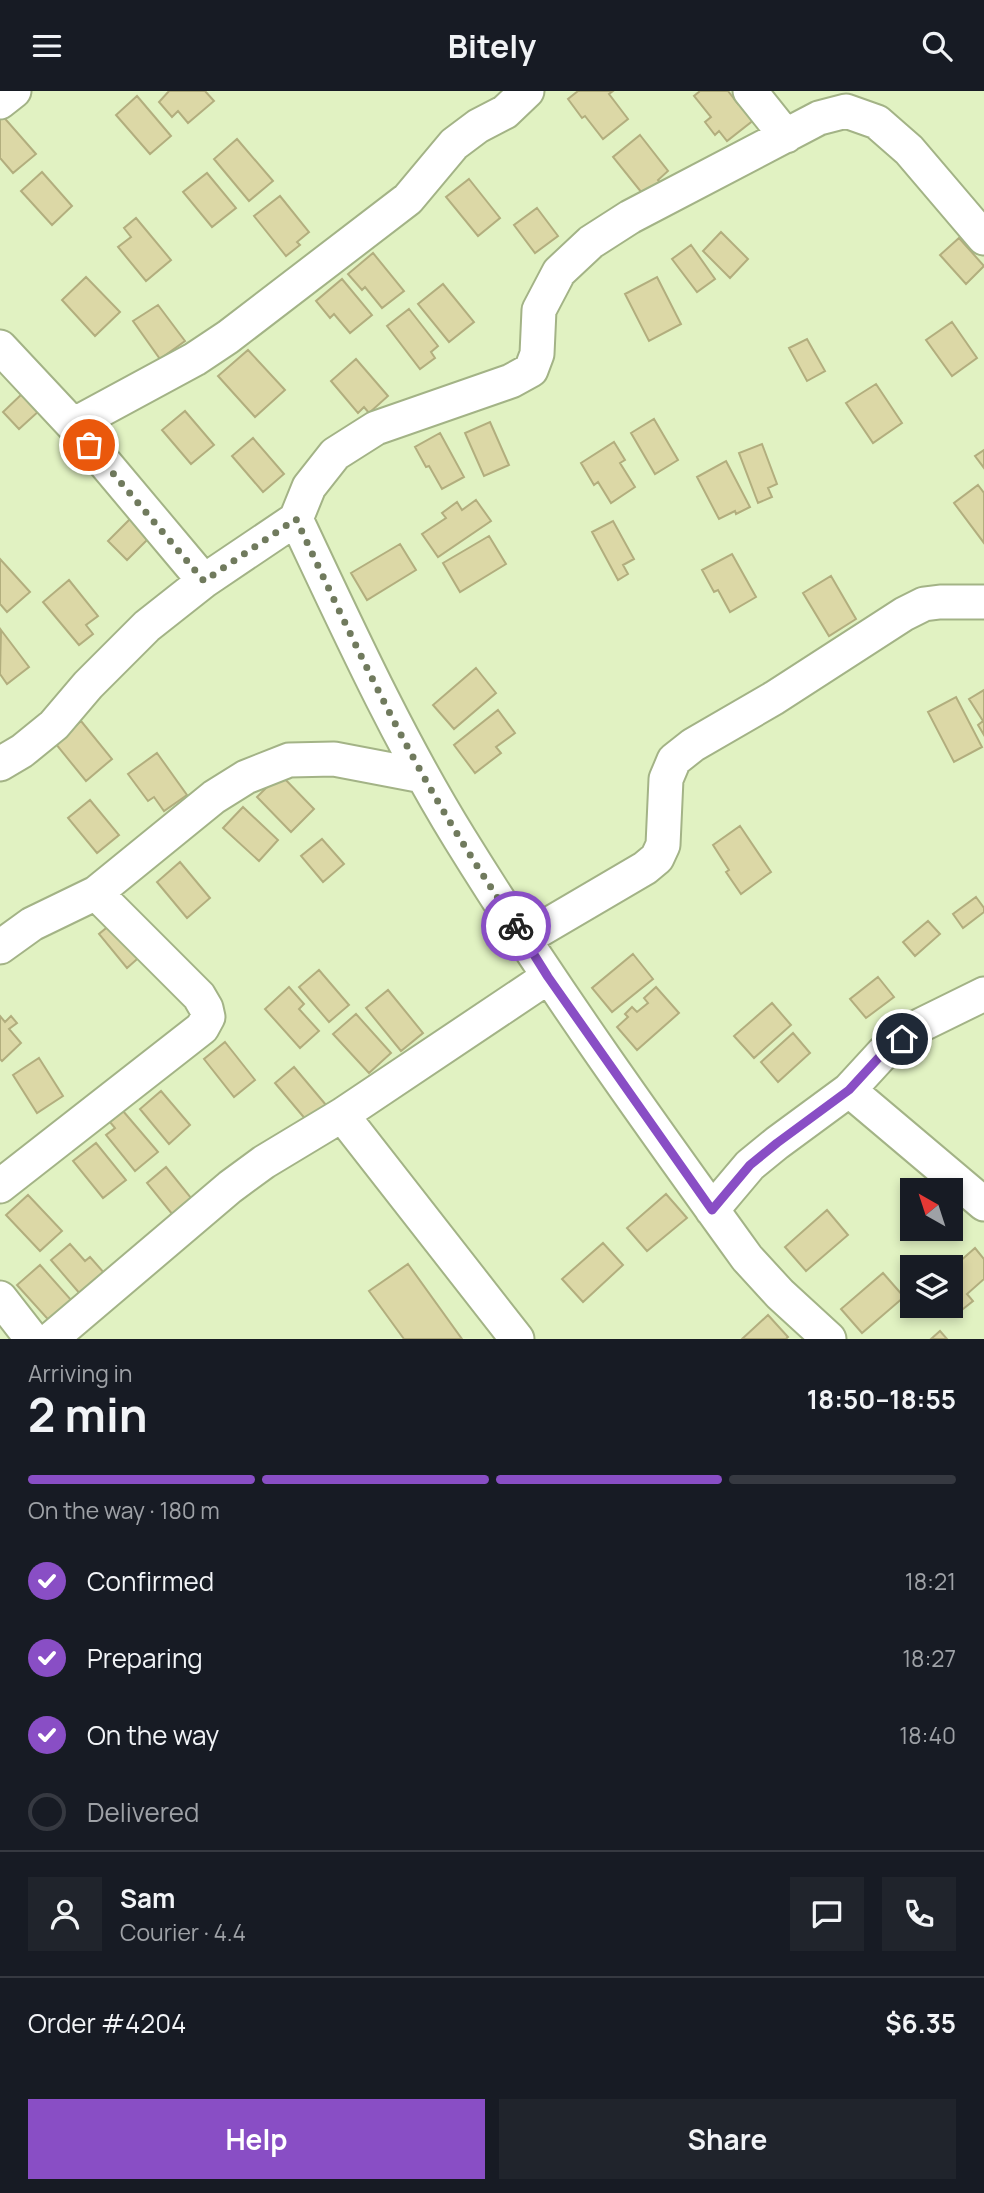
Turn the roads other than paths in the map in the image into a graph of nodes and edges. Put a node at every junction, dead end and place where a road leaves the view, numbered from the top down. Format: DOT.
graph roads {
  1 [pos="14,91"];
  2 [pos="527,91"];
  3 [pos="750,91"];
  4 [pos="0,102"];
  5 [pos="786,136"];
  6 [pos="984,239"];
  7 [pos="0,347"];
  8 [pos="73,425"];
  9 [pos="296,519"];
  10 [pos="204,581"];
  11 [pos="984,602"];
  12 [pos="0,764"];
  13 [pos="423,776"];
  14 [pos="96,893"];
  15 [pos="524,939"];
  16 [pos="0,947"];
  17 [pos="548,977"];
  18 [pos="984,994"];
  19 [pos="849,1090"];
  20 [pos="342,1115"];
  21 [pos="0,1186"];
  22 [pos="984,1204"];
  23 [pos="712,1210"];
  24 [pos="0,1298"];
  25 [pos="32,1339"];
  26 [pos="51,1339"];
  27 [pos="517,1339"];
  28 [pos="829,1339"];
  1 -- 4 [label="street"];
  2 -- 8 [label="street"];
  3 -- 5 [label="street"];
  5 -- 6 [label="street"];
  5 -- 9 [label="street"];
  7 -- 8 [label="street"];
  8 -- 10 [label="street"];
  9 -- 10 [label="street"];
  9 -- 13 [label="street"];
  10 -- 12 [label="street"];
  11 -- 15 [label="street"];
  13 -- 14 [label="street"];
  13 -- 15 [label="street"];
  14 -- 16 [label="street"];
  14 -- 21 [label="street"];
  15 -- 17 [label="street"];
  17 -- 20 [label="street"];
  17 -- 23 [label="street"];
  18 -- 19 [label="street"];
  19 -- 22 [label="street"];
  19 -- 23 [label="street"];
  20 -- 26 [label="street"];
  20 -- 27 [label="street"];
  23 -- 28 [label="street"];
  24 -- 25 [label="street"];
}
